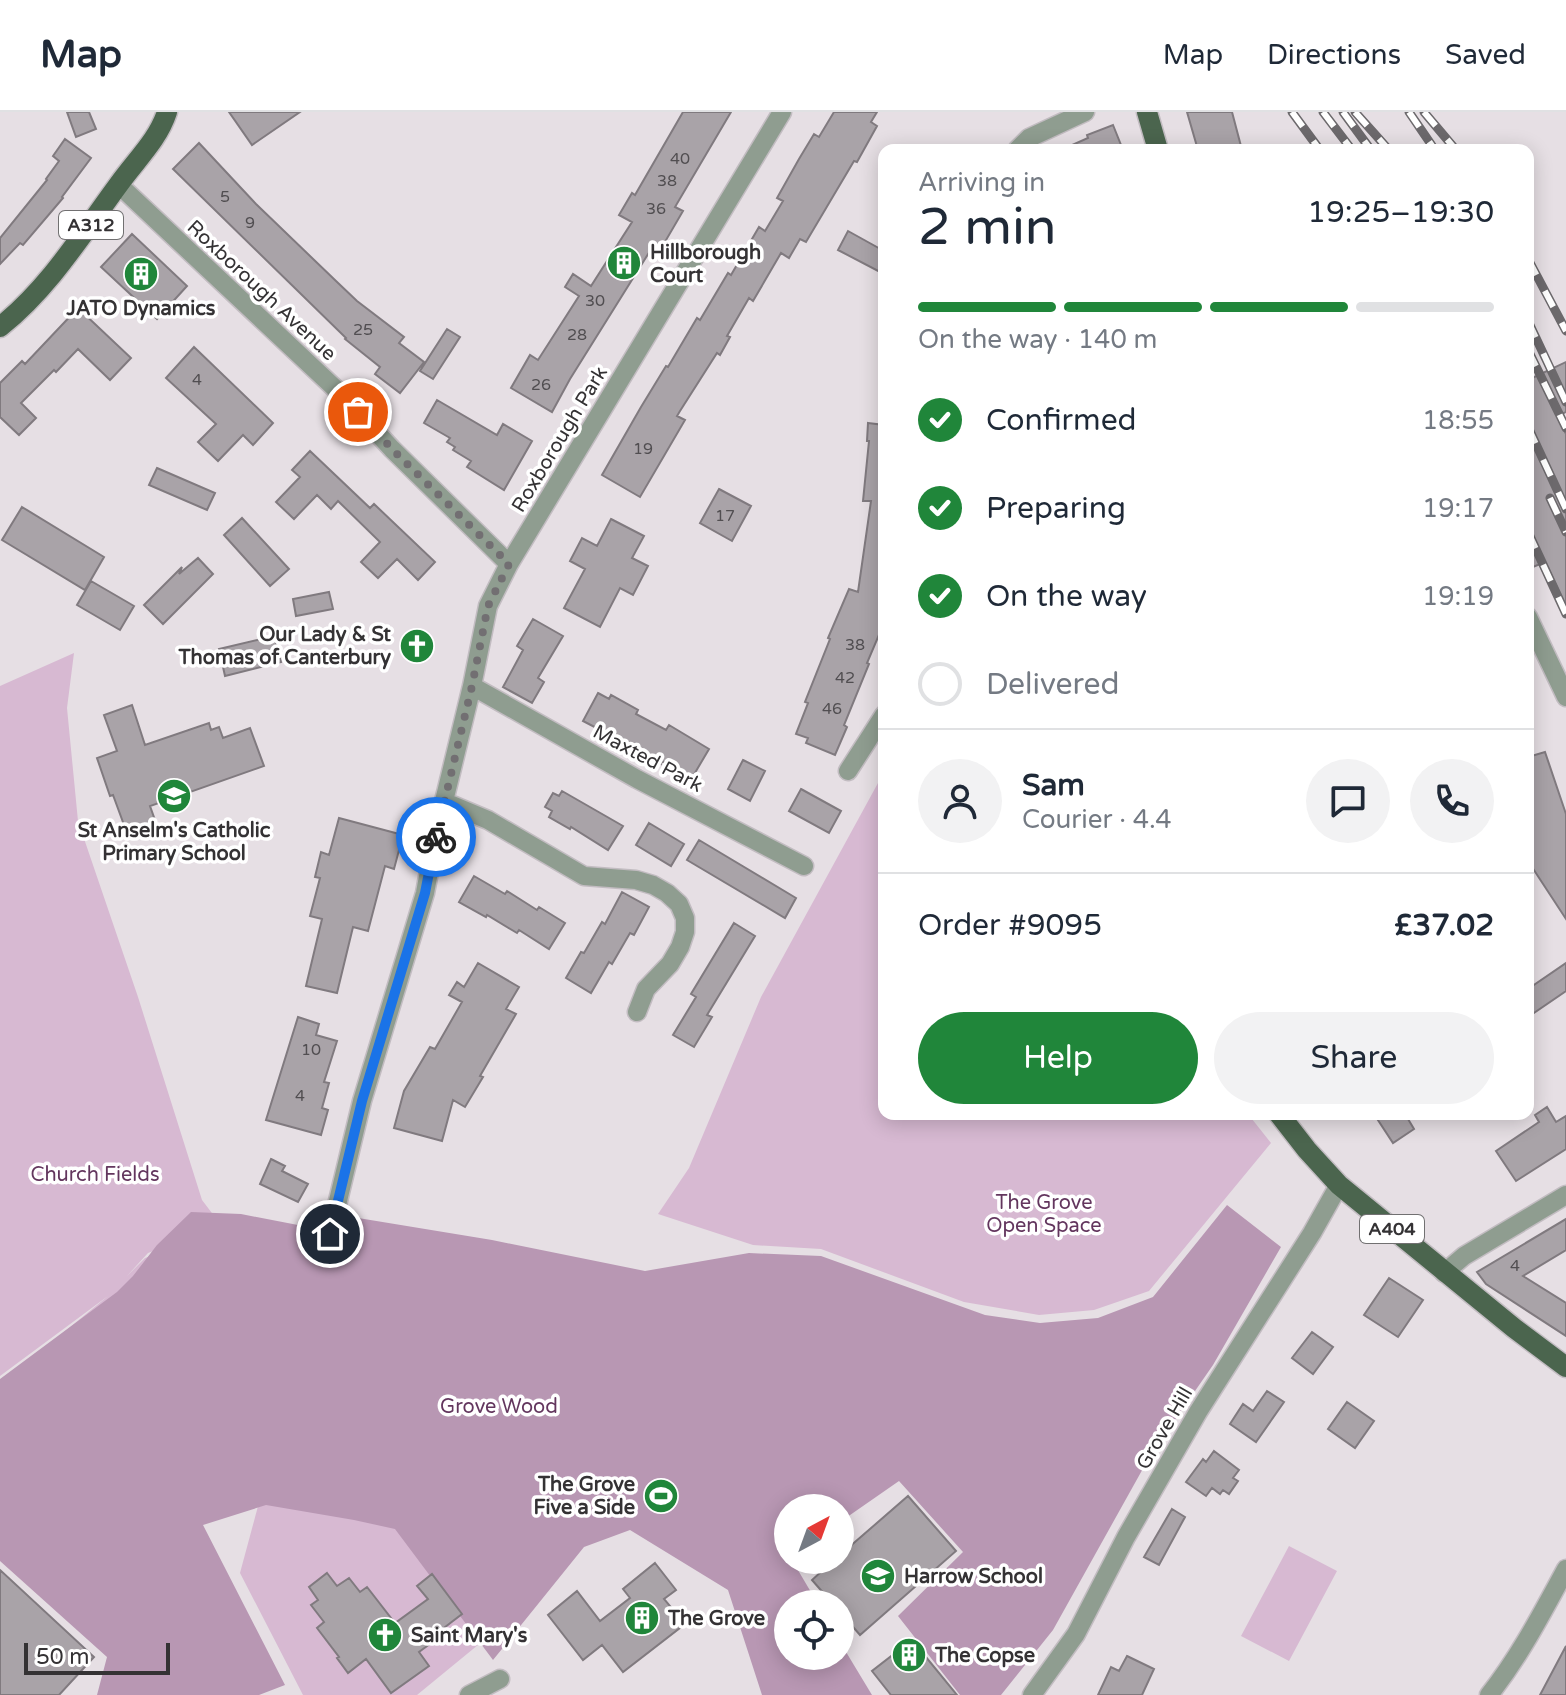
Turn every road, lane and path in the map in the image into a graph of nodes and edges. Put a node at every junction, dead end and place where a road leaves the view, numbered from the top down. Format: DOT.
graph roads {
  1 [pos="167,112"];
  2 [pos="782,112"];
  3 [pos="1085,112"];
  4 [pos="1147,112"];
  5 [pos="1023,144"];
  6 [pos="1156,144"];
  7 [pos="118,184"];
  8 [pos="0,327"];
  9 [pos="509,564"];
  10 [pos="1534,630"];
  11 [pos="472,686"];
  12 [pos="1566,697"];
  13 [pos="878,724"];
  14 [pos="848,771"];
  15 [pos="445,802"];
  16 [pos="804,866"];
  17 [pos="637,1012"];
  18 [pos="1284,1120"];
  19 [pos="1339,1185"];
  20 [pos="1566,1195"];
  21 [pos="330,1234"];
  22 [pos="1444,1273"];
  23 [pos="1566,1367"];
  24 [pos="1566,1569"];
  25 [pos="500,1679"];
  26 [pos="469,1695"];
  27 [pos="1032,1695"];
  28 [pos="1489,1695"];
  1 -- 7 [label="main road, A312"];
  2 -- 9 [label="street, Roxborough Park"];
  3 -- 5 [label="street"];
  4 -- 6 [label="main road"];
  7 -- 8 [label="main road, A312"];
  7 -- 9 [label="street, Roxborough Avenue"];
  9 -- 11 [label="street, Roxborough Park"];
  10 -- 12 [label="street"];
  11 -- 15 [label="street, Roxborough Park"];
  11 -- 16 [label="street, Maxted Park"];
  13 -- 14 [label="street"];
  15 -- 17 [label="street"];
  15 -- 21 [label="street, Roxborough Park"];
  18 -- 19 [label="main road, A404"];
  19 -- 22 [label="main road, A404"];
  19 -- 27 [label="street, Grove Hill"];
  20 -- 22 [label="street"];
  22 -- 23 [label="main road, A404"];
  24 -- 28 [label="street"];
  25 -- 26 [label="street"];
}
